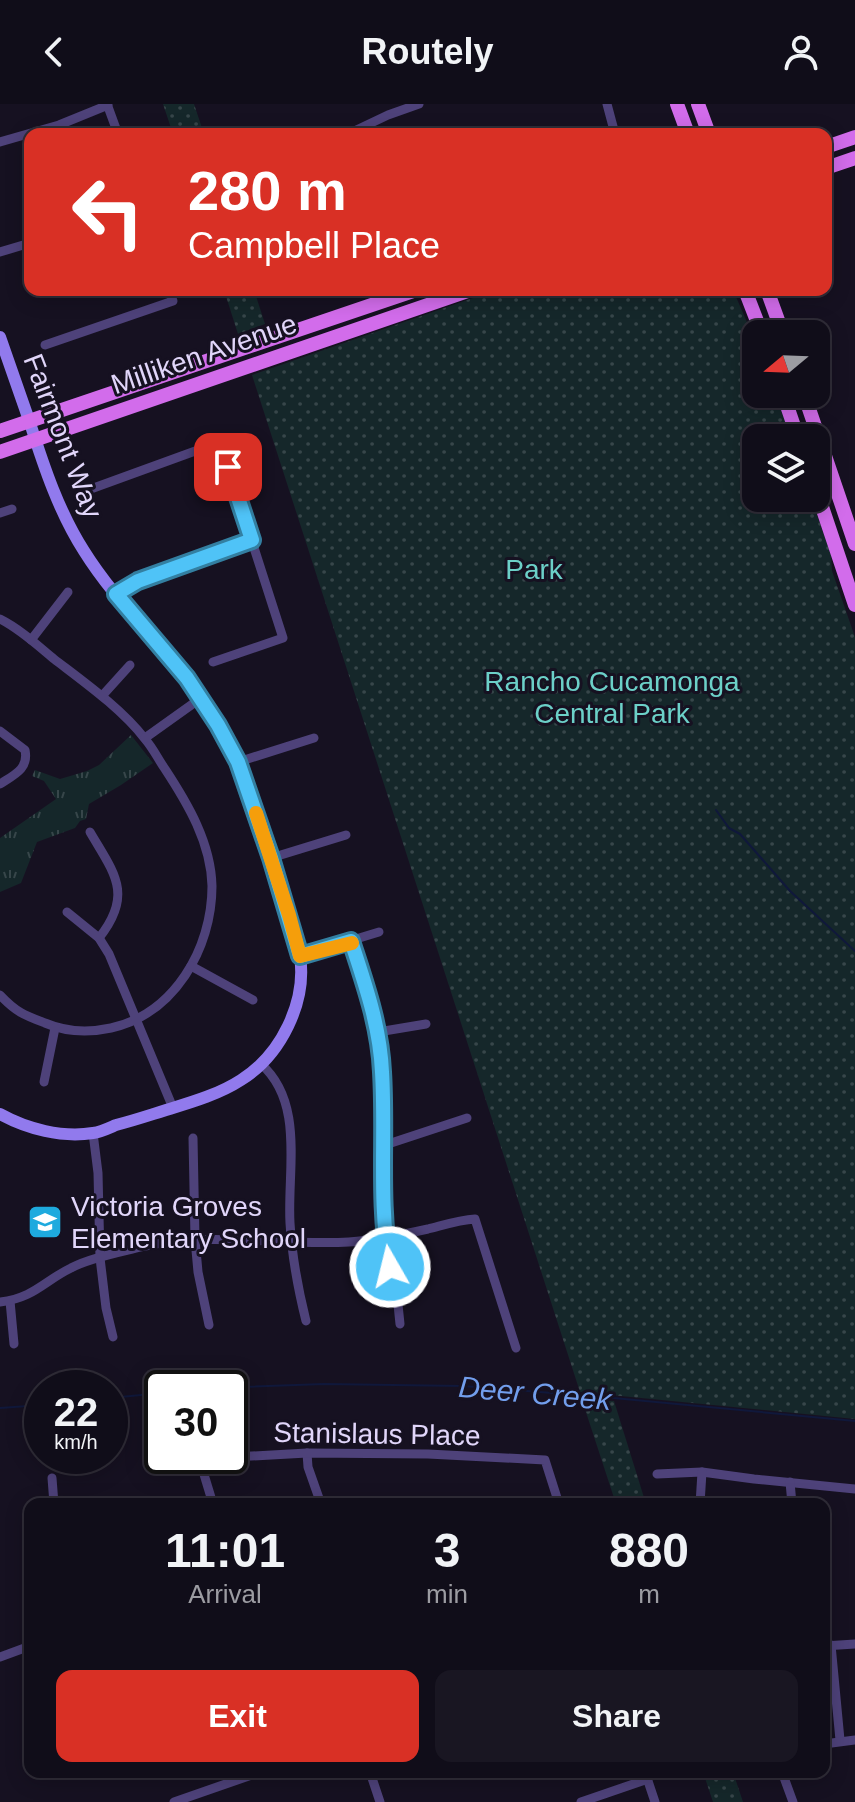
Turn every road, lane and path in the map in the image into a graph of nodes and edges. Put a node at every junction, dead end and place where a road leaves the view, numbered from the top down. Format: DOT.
graph roads {
  1 [pos="419,104"];
  2 [pos="607,104"];
  3 [pos="677,104"];
  4 [pos="698,104"];
  5 [pos="108,105"];
  6 [pos="49,128"];
  7 [pos="116,128"];
  8 [pos="361,128"];
  9 [pos="613,128"];
  10 [pos="686,128"];
  11 [pos="707,128"];
  12 [pos="24,135"];
  13 [pos="855,137"];
  14 [pos="0,142"];
  15 [pos="832,145"];
  16 [pos="855,158"];
  17 [pos="832,166"];
  18 [pos="24,245"];
  19 [pos="0,252"];
  20 [pos="171,296"];
  21 [pos="398,296"];
  22 [pos="453,296"];
  23 [pos="747,296"];
  24 [pos="769,296"];
  25 [pos="757,320"];
  26 [pos="778,320"];
  27 [pos="0,337"];
  28 [pos="45,345"];
  29 [pos="809,408"];
  30 [pos="29,421"];
  31 [pos="0,431"];
  32 [pos="35,439"];
  33 [pos="0,452"];
  34 [pos="88,490"];
  35 [pos="12,509"];
  36 [pos="824,512"];
  37 [pos="0,513"];
  38 [pos="252,540"];
  39 [pos="855,544"];
  40 [pos="68,592"];
  41 [pos="116,594"];
  42 [pos="855,605"];
  43 [pos="0,619"];
  44 [pos="31,640"];
  45 [pos="213,662"];
  46 [pos="130,665"];
  47 [pos="102,696"];
  48 [pos="201,698"];
  49 [pos="0,731"];
  50 [pos="145,738"];
  51 [pos="314,738"];
  52 [pos="238,762"];
  53 [pos="0,784"];
  54 [pos="90,832"];
  55 [pos="346,835"];
  56 [pos="271,858"];
  57 [pos="67,912"];
  58 [pos="379,932"];
  59 [pos="99,938"];
  60 [pos="351,941"];
  61 [pos="300,956"];
  62 [pos="191,966"];
  63 [pos="0,995"];
  64 [pos="253,1000"];
  65 [pos="137,1019"];
  66 [pos="426,1024"];
  67 [pos="55,1028"];
  68 [pos="378,1032"];
  69 [pos="261,1064"];
  70 [pos="44,1082"];
  71 [pos="173,1108"];
  72 [pos="0,1114"];
  73 [pos="467,1118"];
  74 [pos="93,1133"];
  75 [pos="193,1138"];
  76 [pos="385,1145"];
  77 [pos="385,1238"];
  78 [pos="195,1239"];
  79 [pos="292,1243"];
  80 [pos="100,1258"];
  81 [pos="5,1302"];
  82 [pos="306,1321"];
  83 [pos="400,1324"];
  84 [pos="209,1325"];
  85 [pos="113,1337"];
  86 [pos="14,1344"];
  87 [pos="516,1348"];
  88 [pos="307,1453"];
  89 [pos="248,1456"];
  90 [pos="702,1472"];
  91 [pos="204,1474"];
  92 [pos="657,1474"];
  93 [pos="52,1478"];
  94 [pos="790,1482"];
  95 [pos="855,1489"];
  96 [pos="54,1498"];
  97 [pos="211,1498"];
  98 [pos="319,1498"];
  99 [pos="557,1498"];
  100 [pos="700,1498"];
  101 [pos="791,1498"];
  102 [pos="855,1644"];
  103 [pos="830,1646"];
  104 [pos="24,1648"];
  105 [pos="0,1657"];
  106 [pos="830,1668"];
  107 [pos="840,1740"];
  108 [pos="855,1740"];
  109 [pos="830,1742"];
  110 [pos="243,1778"];
  111 [pos="372,1778"];
  112 [pos="642,1778"];
  113 [pos="648,1778"];
  114 [pos="784,1778"];
  115 [pos="174,1802"];
  116 [pos="380,1802"];
  117 [pos="581,1802"];
  118 [pos="655,1802"];
  119 [pos="793,1802"];
  1 -- 8 [label="street"];
  2 -- 9 [label="street"];
  3 -- 10 [label="main road"];
  4 -- 11 [label="main road"];
  5 -- 6 [label="street"];
  5 -- 7 [label="street"];
  12 -- 14 [label="street"];
  13 -- 15 [label="main road"];
  16 -- 17 [label="main road"];
  18 -- 19 [label="street"];
  20 -- 28 [label="street"];
  21 -- 30 [label="main road, Milliken Avenue"];
  22 -- 32 [label="main road, Milliken Avenue"];
  23 -- 25 [label="main road"];
  24 -- 26 [label="main road"];
  27 -- 30 [label="street, Fairmont Way"];
  29 -- 39 [label="main road"];
  30 -- 31 [label="main road, Milliken Avenue"];
  30 -- 32 [label="street, Fairmont Way"];
  32 -- 33 [label="main road, Milliken Avenue"];
  32 -- 41 [label="street, Fairmont Way"];
  34 -- 38 [label="street"];
  35 -- 37 [label="street"];
  36 -- 42 [label="main road"];
  38 -- 41 [label="street"];
  38 -- 45 [label="street"];
  40 -- 44 [label="street"];
  41 -- 48 [label="street, Fairmont Way"];
  43 -- 44 [label="street"];
  44 -- 47 [label="street"];
  46 -- 47 [label="street"];
  47 -- 50 [label="street"];
  48 -- 50 [label="street"];
  48 -- 52 [label="street, Fairmont Way"];
  49 -- 53 [label="street"];
  50 -- 62 [label="street"];
  51 -- 52 [label="street"];
  52 -- 56 [label="street, Fairmont Way"];
  54 -- 59 [label="street"];
  55 -- 56 [label="street"];
  56 -- 61 [label="street, Fairmont Way"];
  57 -- 59 [label="street"];
  58 -- 60 [label="street"];
  59 -- 65 [label="street"];
  60 -- 61 [label="street"];
  60 -- 68 [label="street"];
  61 -- 69 [label="street, Fairmont Way"];
  62 -- 64 [label="street"];
  62 -- 65 [label="street"];
  63 -- 67 [label="street"];
  65 -- 67 [label="street"];
  65 -- 71 [label="street"];
  66 -- 68 [label="street"];
  67 -- 70 [label="street"];
  68 -- 76 [label="street"];
  69 -- 71 [label="street, Fairmont Way"];
  69 -- 79 [label="street"];
  71 -- 74 [label="street, Fairmont Way"];
  72 -- 74 [label="street, Fairmont Way"];
  73 -- 76 [label="street"];
  74 -- 80 [label="street"];
  75 -- 78 [label="street"];
  76 -- 77 [label="street"];
  77 -- 79 [label="street"];
  77 -- 83 [label="street"];
  77 -- 87 [label="street"];
  78 -- 79 [label="street"];
  78 -- 80 [label="street"];
  78 -- 84 [label="street"];
  79 -- 82 [label="street"];
  80 -- 81 [label="street"];
  80 -- 85 [label="street"];
  81 -- 86 [label="street"];
  88 -- 89 [label="street, Stanislaus Place"];
  88 -- 98 [label="street"];
  88 -- 99 [label="street, Stanislaus Place"];
  90 -- 92 [label="street"];
  90 -- 94 [label="street"];
  90 -- 100 [label="street"];
  91 -- 97 [label="street"];
  93 -- 96 [label="street"];
  94 -- 95 [label="street"];
  94 -- 101 [label="street"];
  102 -- 103 [label="street"];
  104 -- 105 [label="street"];
  106 -- 107 [label="street"];
  107 -- 108 [label="street"];
  107 -- 109 [label="street"];
  110 -- 115 [label="street"];
  111 -- 116 [label="street"];
  112 -- 117 [label="street"];
  113 -- 118 [label="street"];
  114 -- 119 [label="street"];
}
